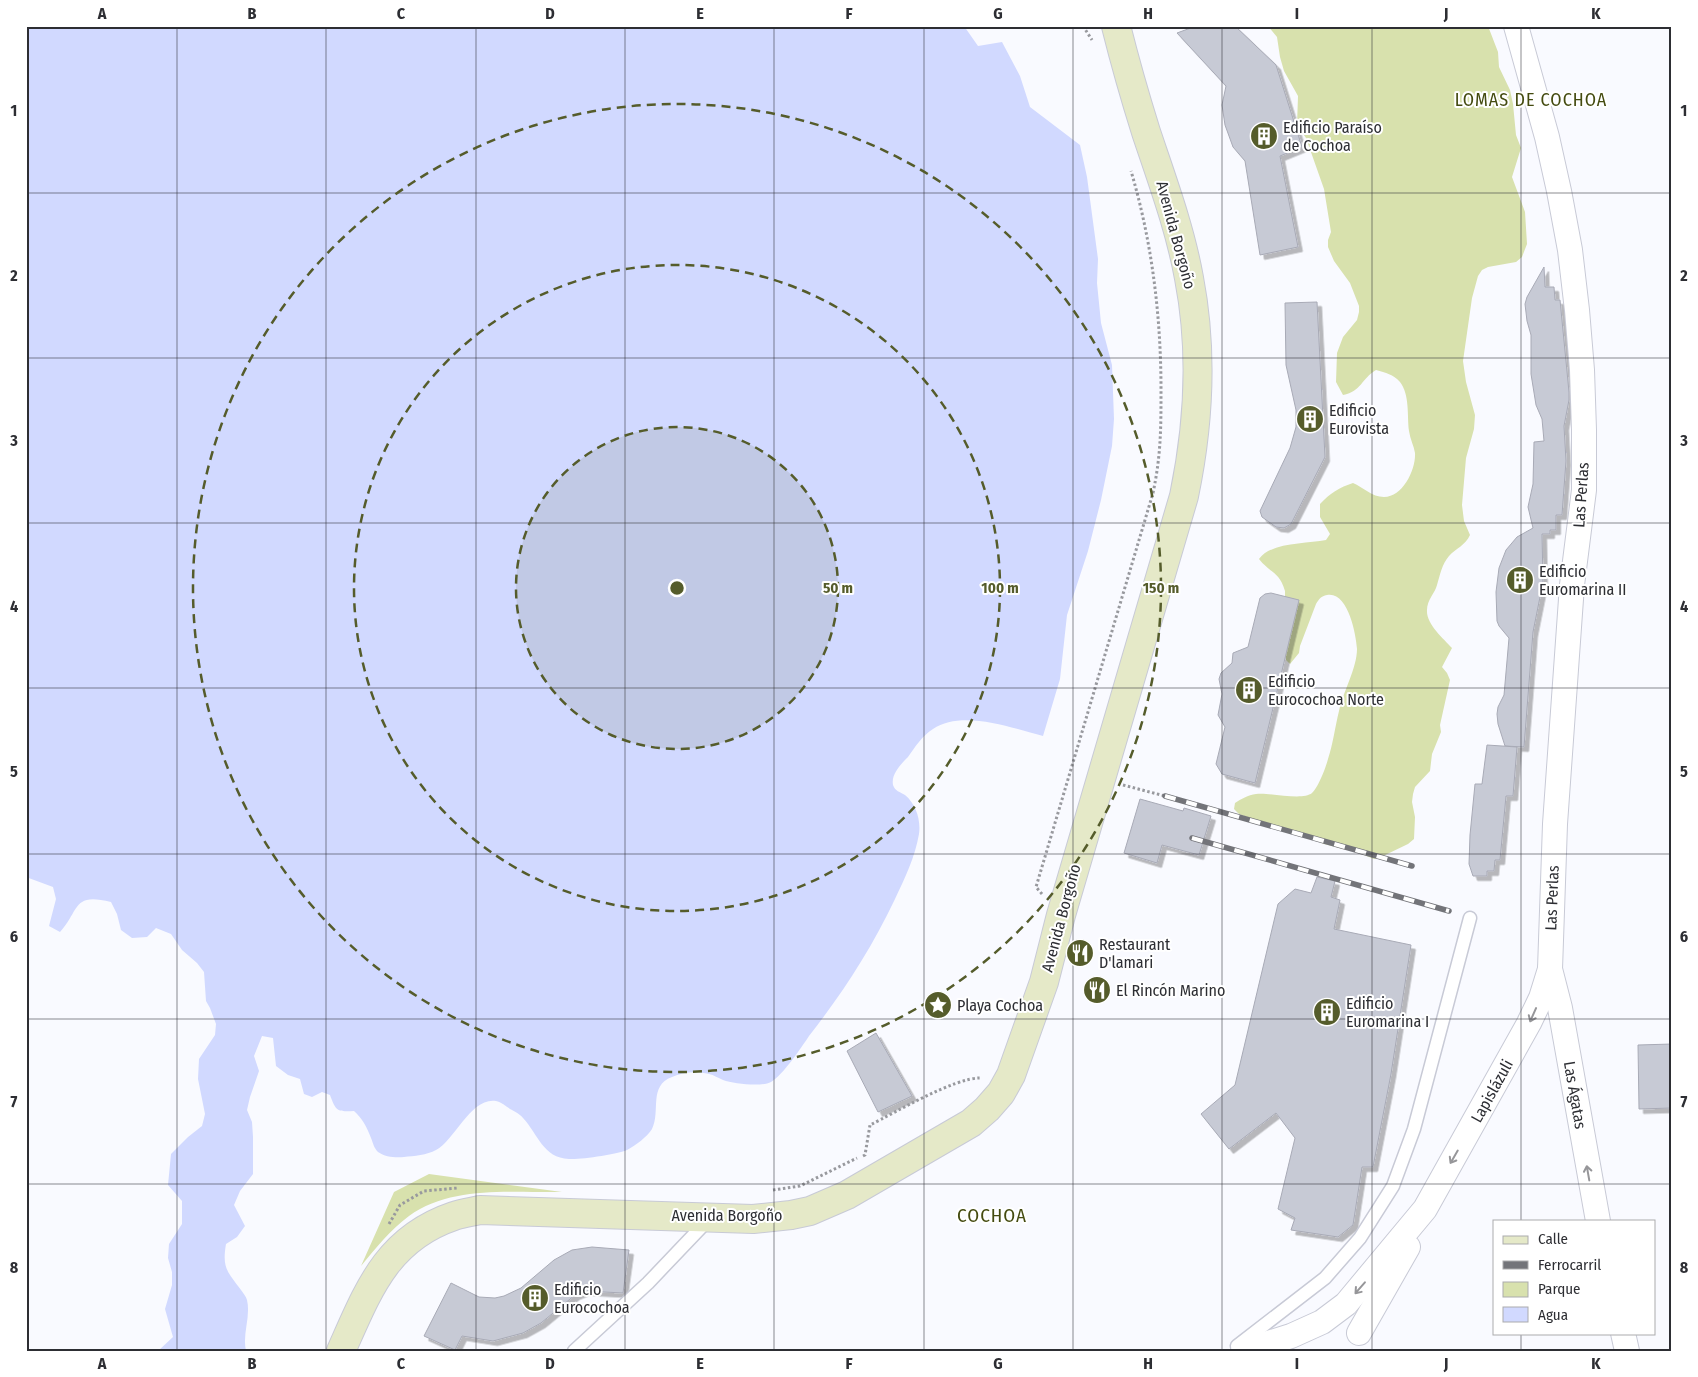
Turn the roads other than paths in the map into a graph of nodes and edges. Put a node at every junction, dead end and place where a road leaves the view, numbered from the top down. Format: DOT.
graph roads {
  1 [pos="1116,26"];
  2 [pos="1516,26"];
  3 [pos="1470,918"];
  4 [pos="1550,969"];
  5 [pos="1425,1209"];
  6 [pos="711,1217"];
  7 [pos="1598,1220"];
  8 [pos="1359,1333"];
  9 [pos="1623,1334"];
  10 [pos="341,1351"];
  11 [pos="574,1351"];
  12 [pos="1232,1351"];
  13 [pos="1243,1351"];
  14 [pos="1627,1351"];
  1 -- 6 [label="main road, Avenida Borgoño"];
  2 -- 4 [label="street, Las Perlas"];
  3 -- 12 [label="lane"];
  4 -- 5 [label="street, Lapislázuli, one-way"];
  7 -- 4 [label="street, Las Ágatas, one-way"];
  5 -- 8 [label="street, Lapislázuli"];
  5 -- 13 [label="street, Lapislázuli, one-way"];
  6 -- 10 [label="main road, Avenida Borgoño"];
  6 -- 11 [label="lane"];
  9 -- 14 [label="street"];
}
